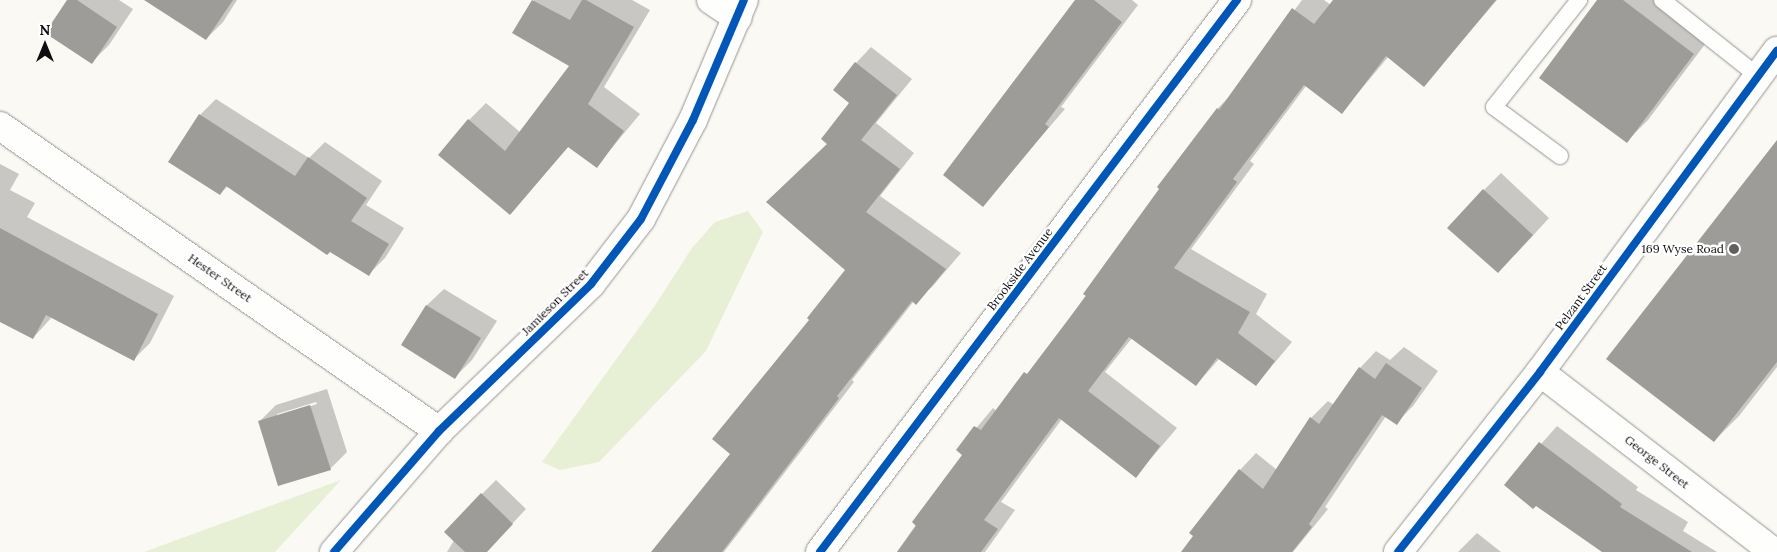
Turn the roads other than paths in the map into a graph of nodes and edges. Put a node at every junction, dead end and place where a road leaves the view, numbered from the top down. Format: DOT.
graph roads {
  1 [pos="711,0"];
  2 [pos="1237,0"];
  3 [pos="1579,0"];
  4 [pos="1662,0"];
  5 [pos="741,9"];
  6 [pos="1777,51"];
  7 [pos="1758,76"];
  8 [pos="0,126"];
  9 [pos="1560,156"];
  10 [pos="1540,372"];
  11 [pos="439,431"];
  12 [pos="334,552"];
  13 [pos="820,552"];
  14 [pos="1398,552"];
  15 [pos="1774,552"];
  1 -- 5 [label="street"];
  2 -- 13 [label="street, Brookside Avenue"];
  3 -- 9 [label="lane"];
  4 -- 7 [label="lane"];
  5 -- 11 [label="street, Jamieson Street"];
  6 -- 7 [label="street, Pelzant Street"];
  7 -- 10 [label="street, Pelzant Street"];
  8 -- 11 [label="street, Hester Street"];
  10 -- 14 [label="street, Pelzant Street"];
  10 -- 15 [label="street, George Street"];
  11 -- 12 [label="street, Jamieson Street"];
}
